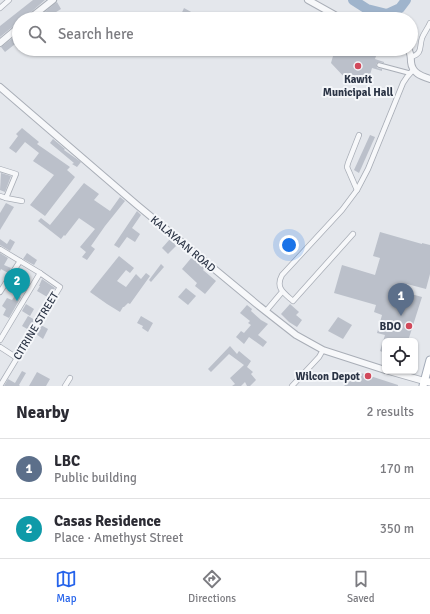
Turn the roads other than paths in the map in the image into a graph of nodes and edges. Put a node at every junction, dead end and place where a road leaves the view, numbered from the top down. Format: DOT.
graph roads {
  1 [pos="10,0"];
  2 [pos="53,0"];
  3 [pos="308,0"];
  4 [pos="5,2"];
  5 [pos="0,8"];
  6 [pos="38,12"];
  7 [pos="329,12"];
  8 [pos="430,23"];
  9 [pos="12,33"];
  10 [pos="0,43"];
  11 [pos="418,54"];
  12 [pos="415,56"];
  13 [pos="411,58"];
  14 [pos="379,65"];
  15 [pos="411,72"];
  16 [pos="430,79"];
  17 [pos="0,87"];
  18 [pos="359,135"];
  19 [pos="0,169"];
  20 [pos="357,190"];
  21 [pos="0,196"];
  22 [pos="6,198"];
  23 [pos="22,201"];
  24 [pos="353,234"];
  25 [pos="0,249"];
  26 [pos="20,261"];
  27 [pos="40,273"];
  28 [pos="0,292"];
  29 [pos="282,292"];
  30 [pos="266,311"];
  31 [pos="0,340"];
  32 [pos="0,347"];
  33 [pos="323,350"];
  34 [pos="17,358"];
  35 [pos="430,360"];
  36 [pos="382,369"];
  37 [pos="398,374"];
  38 [pos="70,378"];
  39 [pos="426,383"];
  40 [pos="0,386"];
  41 [pos="65,386"];
  42 [pos="292,386"];
  1 -- 4 [label="street"];
  2 -- 6 [label="street"];
  3 -- 7 [label="street"];
  4 -- 5 [label="street"];
  8 -- 11 [label="street"];
  9 -- 10 [label="street"];
  12 -- 13 [label="street"];
  13 -- 15 [label="street"];
  14 -- 15 [label="street"];
  15 -- 16 [label="street"];
  15 -- 20 [label="street"];
  17 -- 30 [label="street, KALAYAAN ROAD"];
  18 -- 20 [label="street"];
  19 -- 22 [label="street"];
  20 -- 29 [label="street"];
  21 -- 22 [label="street"];
  22 -- 23 [label="street"];
  24 -- 29 [label="street"];
  25 -- 26 [label="street"];
  26 -- 27 [label="street"];
  26 -- 28 [label="street"];
  27 -- 31 [label="street"];
  27 -- 34 [label="street, CITRINE STREET"];
  29 -- 30 [label="street"];
  30 -- 33 [label="street, KALAYAAN ROAD"];
  32 -- 34 [label="street"];
  33 -- 36 [label="street, KALAYAAN ROAD"];
  33 -- 42 [label="street"];
  34 -- 40 [label="street, CITRINE STREET"];
  35 -- 39 [label="main road"];
  37 -- 39 [label="street"];
  38 -- 41 [label="street"];
}
